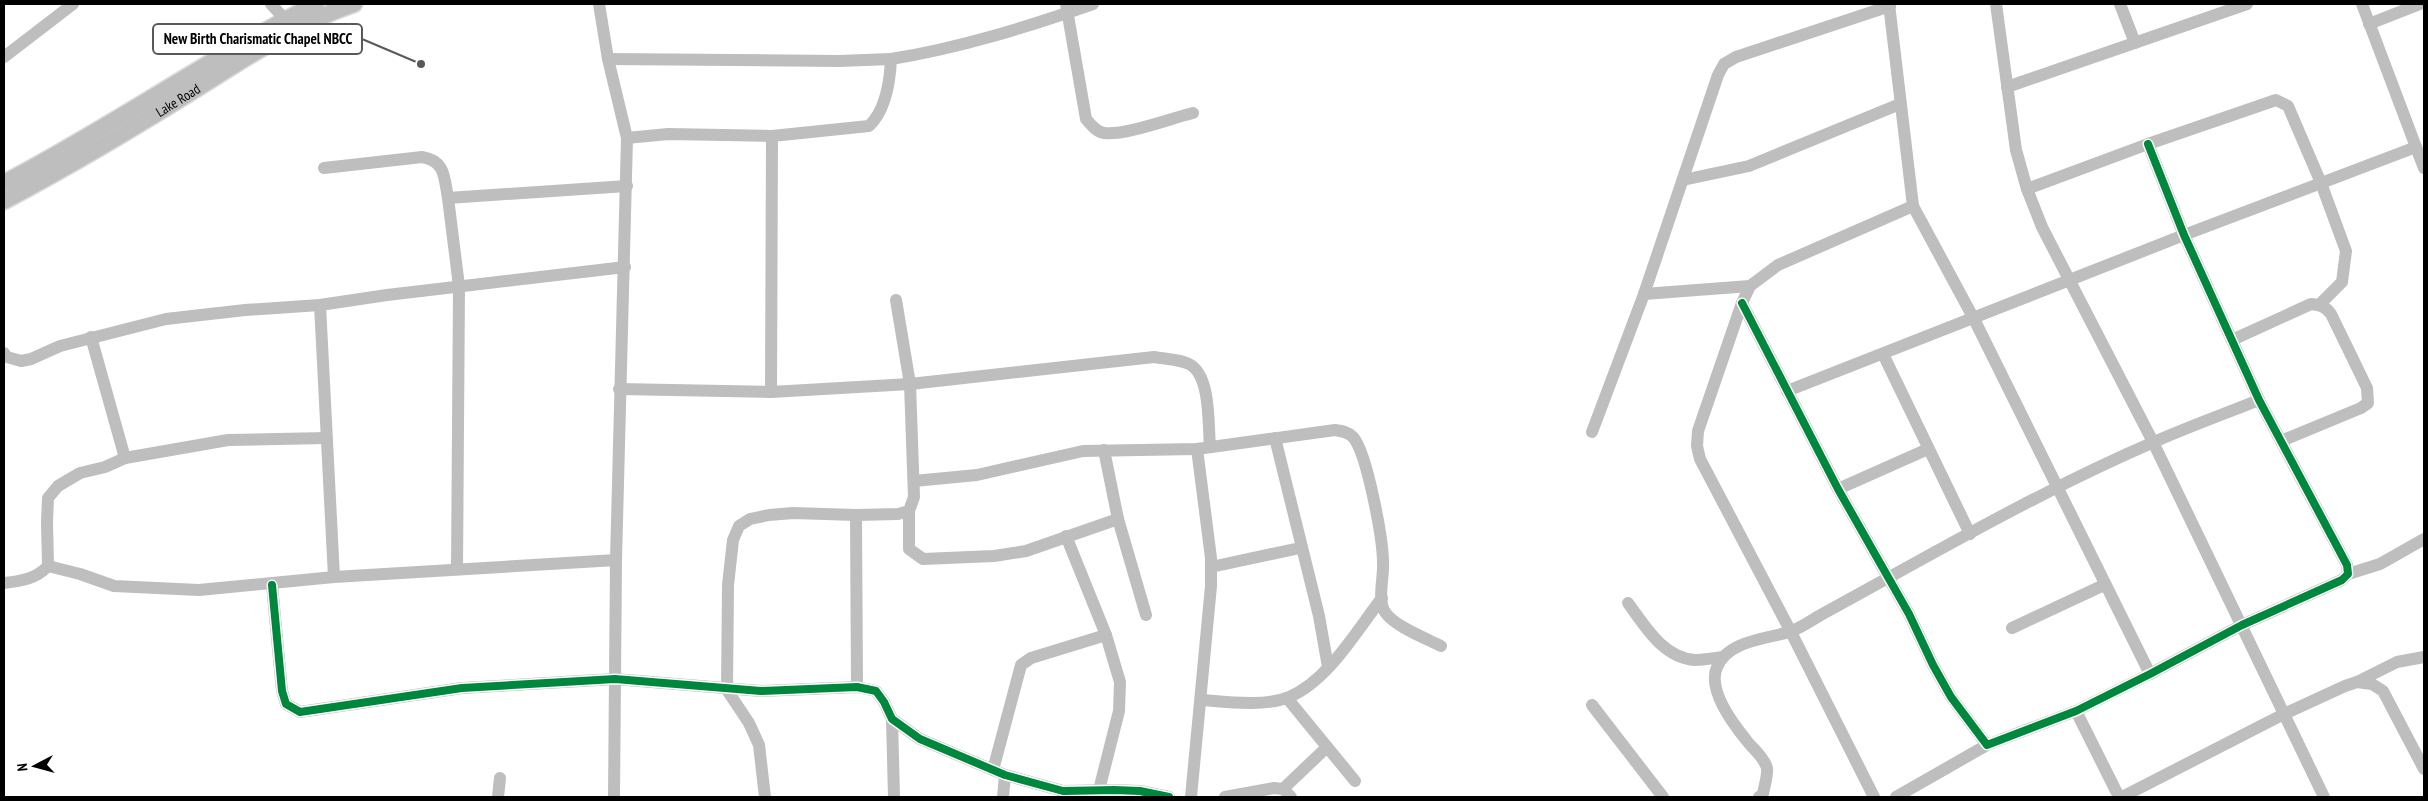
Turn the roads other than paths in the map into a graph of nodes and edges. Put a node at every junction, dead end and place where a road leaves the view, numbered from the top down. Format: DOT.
graph roads {
  1 [pos="73,4"];
  2 [pos="271,4"];
  3 [pos="316,4"];
  4 [pos="354,4"];
  5 [pos="599,4"];
  6 [pos="1093,4"];
  7 [pos="1996,4"];
  8 [pos="2120,4"];
  9 [pos="2247,4"];
  10 [pos="2362,4"];
  11 [pos="2420,4"];
  12 [pos="1890,5"];
  13 [pos="1067,8"];
  14 [pos="2369,24"];
  15 [pos="290,25"];
  16 [pos="2135,43"];
  17 [pos="5,52"];
  18 [pos="608,59"];
  19 [pos="891,59"];
  20 [pos="2007,87"];
  21 [pos="1900,104"];
  22 [pos="1193,112"];
  23 [pos="772,136"];
  24 [pos="627,138"];
  25 [pos="2148,144"];
  26 [pos="2416,148"];
  27 [pos="324,168"];
  28 [pos="2424,168"];
  29 [pos="1683,180"];
  30 [pos="4,183"];
  31 [pos="2321,183"];
  32 [pos="627,186"];
  33 [pos="2027,189"];
  34 [pos="448,198"];
  35 [pos="4,201"];
  36 [pos="1913,206"];
  37 [pos="2184,235"];
  38 [pos="625,267"];
  39 [pos="2070,280"];
  40 [pos="459,286"];
  41 [pos="1750,286"];
  42 [pos="1644,294"];
  43 [pos="896,300"];
  44 [pos="1742,303"];
  45 [pos="320,305"];
  46 [pos="2319,305"];
  47 [pos="1974,319"];
  48 [pos="91,337"];
  49 [pos="2232,340"];
  50 [pos="4,353"];
  51 [pos="1883,354"];
  52 [pos="910,384"];
  53 [pos="619,389"];
  54 [pos="1787,391"];
  55 [pos="771,392"];
  56 [pos="2259,400"];
  57 [pos="1592,432"];
  58 [pos="326,438"];
  59 [pos="1275,438"];
  60 [pos="2281,441"];
  61 [pos="2153,442"];
  62 [pos="1210,447"];
  63 [pos="1197,448"];
  64 [pos="1928,449"];
  65 [pos="1104,450"];
  66 [pos="125,458"];
  67 [pos="914,481"];
  68 [pos="2059,487"];
  69 [pos="1838,489"];
  70 [pos="909,510"];
  71 [pos="856,515"];
  72 [pos="1118,519"];
  73 [pos="1970,534"];
  74 [pos="1066,536"];
  75 [pos="2424,539"];
  76 [pos="1300,548"];
  77 [pos="616,560"];
  78 [pos="48,566"];
  79 [pos="1211,567"];
  80 [pos="457,569"];
  81 [pos="2348,574"];
  82 [pos="334,577"];
  83 [pos="1889,578"];
  84 [pos="4,582"];
  85 [pos="272,585"];
  86 [pos="2104,585"];
  87 [pos="1382,598"];
  88 [pos="1628,603"];
  89 [pos="1146,615"];
  90 [pos="2242,624"];
  91 [pos="2012,628"];
  92 [pos="1791,632"];
  93 [pos="1106,635"];
  94 [pos="1441,646"];
  95 [pos="1723,657"];
  96 [pos="2424,657"];
  97 [pos="1328,667"];
  98 [pos="2150,674"];
  99 [pos="615,679"];
  100 [pos="2357,682"];
  101 [pos="857,687"];
  102 [pos="727,690"];
  103 [pos="1287,698"];
  104 [pos="1202,700"];
  105 [pos="1592,705"];
  106 [pos="2076,710"];
  107 [pos="2284,714"];
  108 [pos="892,719"];
  109 [pos="1987,745"];
  110 [pos="1327,747"];
  111 [pos="2424,769"];
  112 [pos="999,773"];
  113 [pos="500,778"];
  114 [pos="1355,781"];
  115 [pos="1100,793"];
  116 [pos="1287,793"];
  117 [pos="498,797"];
  118 [pos="614,797"];
  119 [pos="765,797"];
  120 [pos="894,797"];
  121 [pos="1003,797"];
  122 [pos="1169,797"];
  123 [pos="1191,797"];
  124 [pos="1225,797"];
  125 [pos="1663,797"];
  126 [pos="1758,797"];
  127 [pos="1874,797"];
  128 [pos="1896,797"];
  129 [pos="2120,797"];
  130 [pos="2324,797"];
  1 -- 17 [label="street"];
  2 -- 15 [label="street"];
  3 -- 15 [label="main road, Lake Road"];
  4 -- 15 [label="main road, Lake Road"];
  5 -- 18 [label="street"];
  6 -- 13 [label="street"];
  7 -- 20 [label="street"];
  8 -- 16 [label="street"];
  9 -- 16 [label="street"];
  10 -- 14 [label="street"];
  11 -- 14 [label="street"];
  12 -- 21 [label="street"];
  12 -- 29 [label="street"];
  13 -- 19 [label="street"];
  13 -- 22 [label="street"];
  14 -- 26 [label="street"];
  15 -- 30 [label="main road, Lake Road"];
  15 -- 35 [label="main road, Lake Road"];
  16 -- 20 [label="street"];
  18 -- 19 [label="street"];
  18 -- 24 [label="street"];
  19 -- 23 [label="street"];
  20 -- 33 [label="street"];
  21 -- 29 [label="street"];
  21 -- 36 [label="street"];
  23 -- 24 [label="street"];
  23 -- 55 [label="street"];
  24 -- 32 [label="street"];
  25 -- 31 [label="street"];
  25 -- 33 [label="street"];
  25 -- 37 [label="street"];
  26 -- 28 [label="street"];
  26 -- 31 [label="street"];
  27 -- 34 [label="street"];
  29 -- 42 [label="street"];
  31 -- 37 [label="street"];
  31 -- 46 [label="street"];
  32 -- 34 [label="street"];
  32 -- 38 [label="street"];
  33 -- 39 [label="street"];
  34 -- 40 [label="street"];
  36 -- 41 [label="street"];
  36 -- 47 [label="street"];
  37 -- 39 [label="street"];
  37 -- 49 [label="street"];
  38 -- 40 [label="street"];
  38 -- 53 [label="street"];
  39 -- 47 [label="street"];
  39 -- 61 [label="street"];
  40 -- 45 [label="street"];
  40 -- 80 [label="street"];
  41 -- 42 [label="street"];
  41 -- 44 [label="street"];
  42 -- 57 [label="street"];
  43 -- 52 [label="street"];
  44 -- 54 [label="street"];
  44 -- 92 [label="street"];
  45 -- 48 [label="street"];
  45 -- 58 [label="street"];
  46 -- 49 [label="street"];
  46 -- 60 [label="street"];
  47 -- 51 [label="street"];
  47 -- 68 [label="street"];
  48 -- 50 [label="street"];
  48 -- 66 [label="street"];
  49 -- 56 [label="street"];
  51 -- 54 [label="street"];
  51 -- 64 [label="street"];
  52 -- 55 [label="street"];
  52 -- 62 [label="street"];
  52 -- 67 [label="street"];
  53 -- 55 [label="street"];
  53 -- 77 [label="street"];
  54 -- 69 [label="street"];
  56 -- 60 [label="street"];
  56 -- 61 [label="street"];
  58 -- 66 [label="street"];
  58 -- 82 [label="street"];
  59 -- 62 [label="street"];
  59 -- 76 [label="street"];
  59 -- 87 [label="street"];
  60 -- 81 [label="street"];
  61 -- 68 [label="street"];
  61 -- 90 [label="street"];
  62 -- 63 [label="street"];
  63 -- 65 [label="street"];
  63 -- 79 [label="street"];
  64 -- 69 [label="street"];
  64 -- 73 [label="street"];
  65 -- 67 [label="street"];
  65 -- 72 [label="street"];
  66 -- 78 [label="street"];
  67 -- 70 [label="street"];
  68 -- 73 [label="street"];
  68 -- 86 [label="street"];
  69 -- 83 [label="street"];
  70 -- 71 [label="street"];
  70 -- 74 [label="street"];
  71 -- 101 [label="street"];
  71 -- 102 [label="street"];
  72 -- 74 [label="street"];
  72 -- 89 [label="street"];
  73 -- 83 [label="street"];
  74 -- 93 [label="street"];
  75 -- 81 [label="street"];
  76 -- 79 [label="street"];
  76 -- 97 [label="street"];
  77 -- 80 [label="street"];
  77 -- 99 [label="street"];
  78 -- 84 [label="street"];
  78 -- 85 [label="street"];
  79 -- 104 [label="street"];
  80 -- 82 [label="street"];
  81 -- 90 [label="street"];
  82 -- 85 [label="street"];
  83 -- 92 [label="street"];
  83 -- 109 [label="street"];
  85 -- 99 [label="street"];
  86 -- 91 [label="street"];
  86 -- 98 [label="street"];
  87 -- 94 [label="street"];
  87 -- 97 [label="street"];
  88 -- 95 [label="street"];
  90 -- 98 [label="street"];
  90 -- 107 [label="street"];
  92 -- 95 [label="street"];
  92 -- 127 [label="street"];
  93 -- 112 [label="street"];
  93 -- 115 [label="street"];
  95 -- 126 [label="street"];
  96 -- 100 [label="street"];
  97 -- 103 [label="street"];
  98 -- 106 [label="street"];
  99 -- 102 [label="street"];
  99 -- 118 [label="street"];
  100 -- 107 [label="street"];
  100 -- 111 [label="street"];
  101 -- 102 [label="street"];
  101 -- 108 [label="street"];
  102 -- 119 [label="street"];
  103 -- 104 [label="street"];
  103 -- 110 [label="street"];
  104 -- 123 [label="street"];
  105 -- 125 [label="street"];
  106 -- 109 [label="street"];
  106 -- 129 [label="street"];
  107 -- 129 [label="street"];
  107 -- 130 [label="street"];
  108 -- 112 [label="street"];
  108 -- 120 [label="street"];
  109 -- 128 [label="street"];
  110 -- 114 [label="street"];
  110 -- 116 [label="street"];
  112 -- 115 [label="street"];
  112 -- 121 [label="street"];
  113 -- 117 [label="street"];
  115 -- 122 [label="street"];
  116 -- 124 [label="street"];
}
